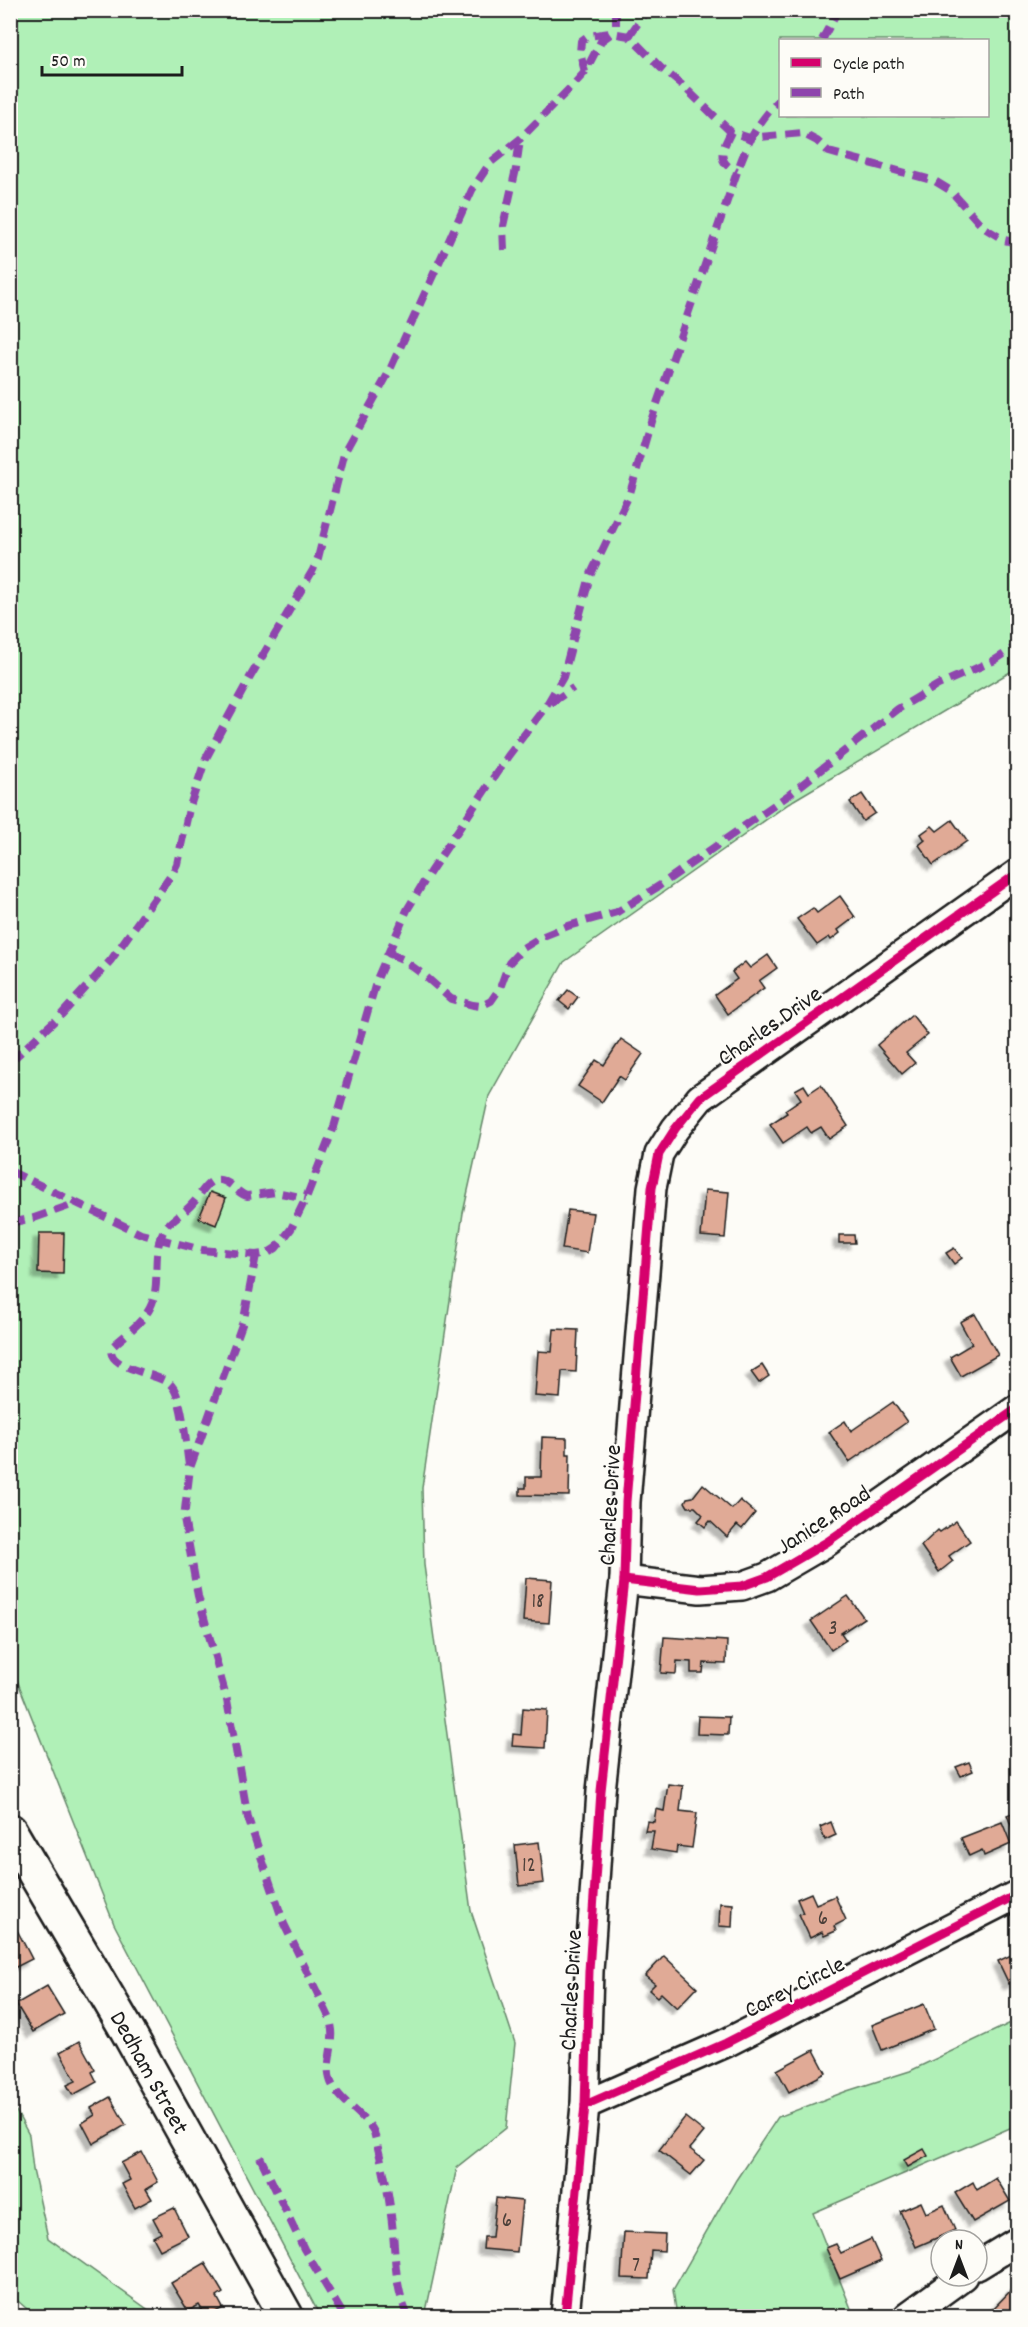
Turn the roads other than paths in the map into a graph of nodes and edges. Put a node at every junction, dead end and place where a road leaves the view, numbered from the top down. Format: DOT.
graph roads {
  1 [pos="1017,873"];
  2 [pos="1017,1408"];
  3 [pos="624,1580"];
  4 [pos="10,1831"];
  5 [pos="1017,1894"];
  6 [pos="585,2105"];
  7 [pos="1017,2241"];
  8 [pos="989,2258"];
  9 [pos="946,2288"];
  10 [pos="286,2316"];
  11 [pos="565,2316"];
  12 [pos="908,2316"];
  1 -- 3 [label="street, Charles Drive"];
  2 -- 3 [label="street, Janice Road"];
  3 -- 6 [label="street, Charles Drive"];
  4 -- 10 [label="main road, Dedham Street"];
  5 -- 6 [label="street, Carey Circle"];
  6 -- 11 [label="street, Charles Drive"];
  7 -- 8 [label="street"];
  9 -- 12 [label="street"];
}
